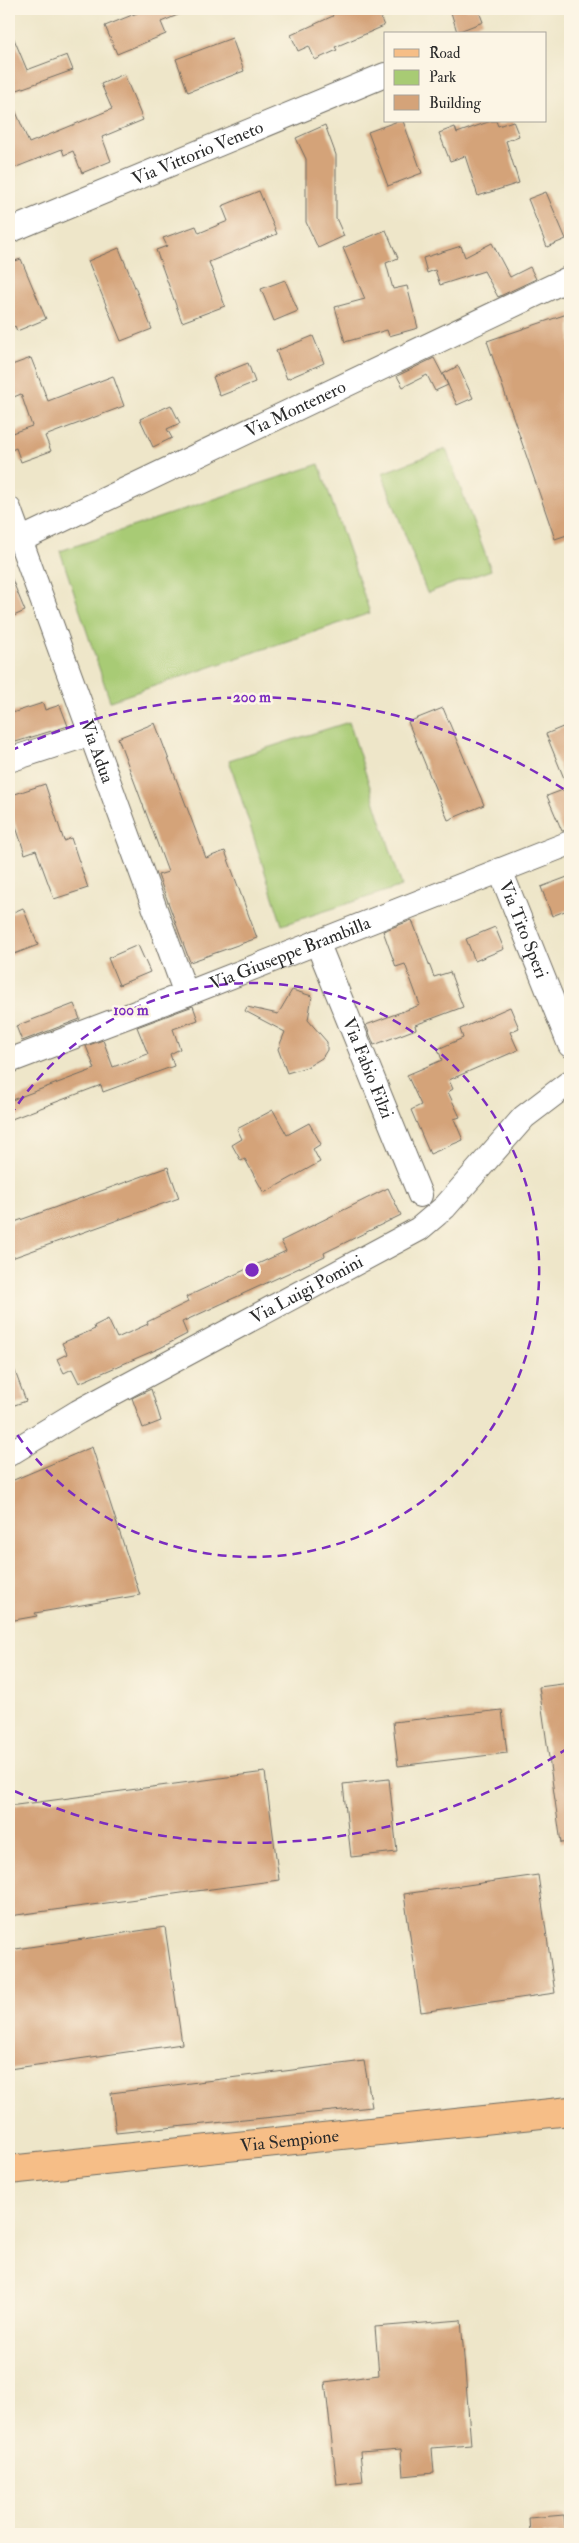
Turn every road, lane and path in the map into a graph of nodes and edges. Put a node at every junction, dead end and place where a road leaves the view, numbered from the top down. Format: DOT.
graph roads {
  1 [pos="384,75"];
  2 [pos="9,231"];
  3 [pos="570,278"];
  4 [pos="9,509"];
  5 [pos="20,540"];
  6 [pos="89,734"];
  7 [pos="9,760"];
  8 [pos="570,843"];
  9 [pos="500,870"];
  10 [pos="317,942"];
  11 [pos="186,994"];
  12 [pos="570,1045"];
  13 [pos="9,1061"];
  14 [pos="570,1082"];
  15 [pos="420,1195"];
  16 [pos="9,1454"];
  17 [pos="570,2111"];
  18 [pos="9,2170"];
  1 -- 2 [label="street, Via Vittorio Veneto"];
  3 -- 5 [label="street, Via Montenero"];
  4 -- 5 [label="street, Via Adua"];
  5 -- 6 [label="street, Via Adua"];
  6 -- 7 [label="street"];
  6 -- 11 [label="street, Via Adua"];
  8 -- 9 [label="street, Via Giuseppe Brambilla"];
  9 -- 10 [label="street, Via Giuseppe Brambilla"];
  9 -- 12 [label="street, Via Tito Speri"];
  10 -- 11 [label="street, Via Giuseppe Brambilla"];
  10 -- 15 [label="street, Via Fabio Filzi"];
  11 -- 13 [label="street, Via Giuseppe Brambilla"];
  14 -- 16 [label="street, Via Luigi Pomini"];
  17 -- 18 [label="main road, Via Sempione"];
}
